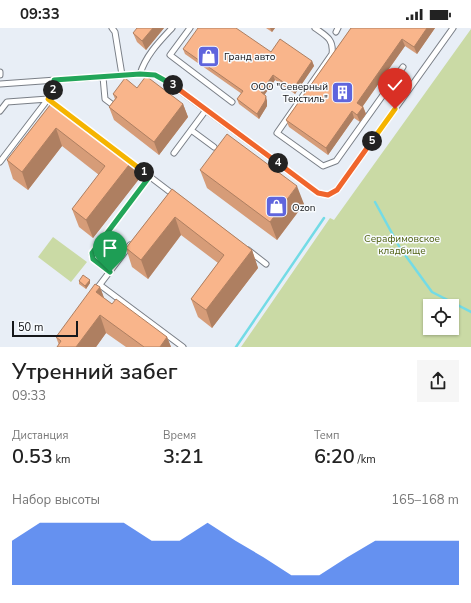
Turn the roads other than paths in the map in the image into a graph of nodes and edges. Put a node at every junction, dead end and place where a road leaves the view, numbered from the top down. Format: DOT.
graph roads {
  1 [pos="112,28"];
  2 [pos="172,28"];
  3 [pos="190,28"];
  4 [pos="315,28"];
  5 [pos="453,28"];
  6 [pos="403,67"];
  7 [pos="140,74"];
  8 [pos="122,75"];
  9 [pos="103,77"];
  10 [pos="54,80"];
  11 [pos="0,83"];
  12 [pos="48,99"];
  13 [pos="232,102"];
  14 [pos="59,108"];
  15 [pos="119,110"];
  16 [pos="206,110"];
  17 [pos="0,111"];
  18 [pos="191,130"];
  19 [pos="214,147"];
  20 [pos="174,153"];
  21 [pos="125,157"];
  22 [pos="0,162"];
  23 [pos="150,176"];
  24 [pos="170,192"];
  25 [pos="166,198"];
  26 [pos="179,198"];
  27 [pos="134,240"];
  28 [pos="242,246"];
  29 [pos="266,264"];
  30 [pos="110,272"];
  31 [pos="100,285"];
  32 [pos="92,296"];
  33 [pos="183,347"];
  1 -- 8 [label="lane"];
  2 -- 7 [label="lane"];
  3 -- 13 [label="lane"];
  4 -- 6 [label="lane"];
  5 -- 16 [label="lane"];
  7 -- 8 [label="lane"];
  7 -- 16 [label="lane"];
  8 -- 9 [label="lane"];
  9 -- 10 [label="lane"];
  9 -- 15 [label="lane"];
  10 -- 11 [label="lane"];
  10 -- 12 [label="lane"];
  12 -- 14 [label="lane"];
  12 -- 17 [label="lane"];
  12 -- 22 [label="lane"];
  16 -- 18 [label="lane"];
  18 -- 19 [label="lane"];
  18 -- 20 [label="lane"];
  21 -- 23 [label="lane"];
  23 -- 24 [label="lane"];
  23 -- 30 [label="lane"];
  24 -- 25 [label="lane"];
  24 -- 26 [label="lane"];
  27 -- 30 [label="lane"];
  28 -- 29 [label="lane"];
  30 -- 31 [label="lane"];
  31 -- 32 [label="lane"];
  31 -- 33 [label="lane"];
}
